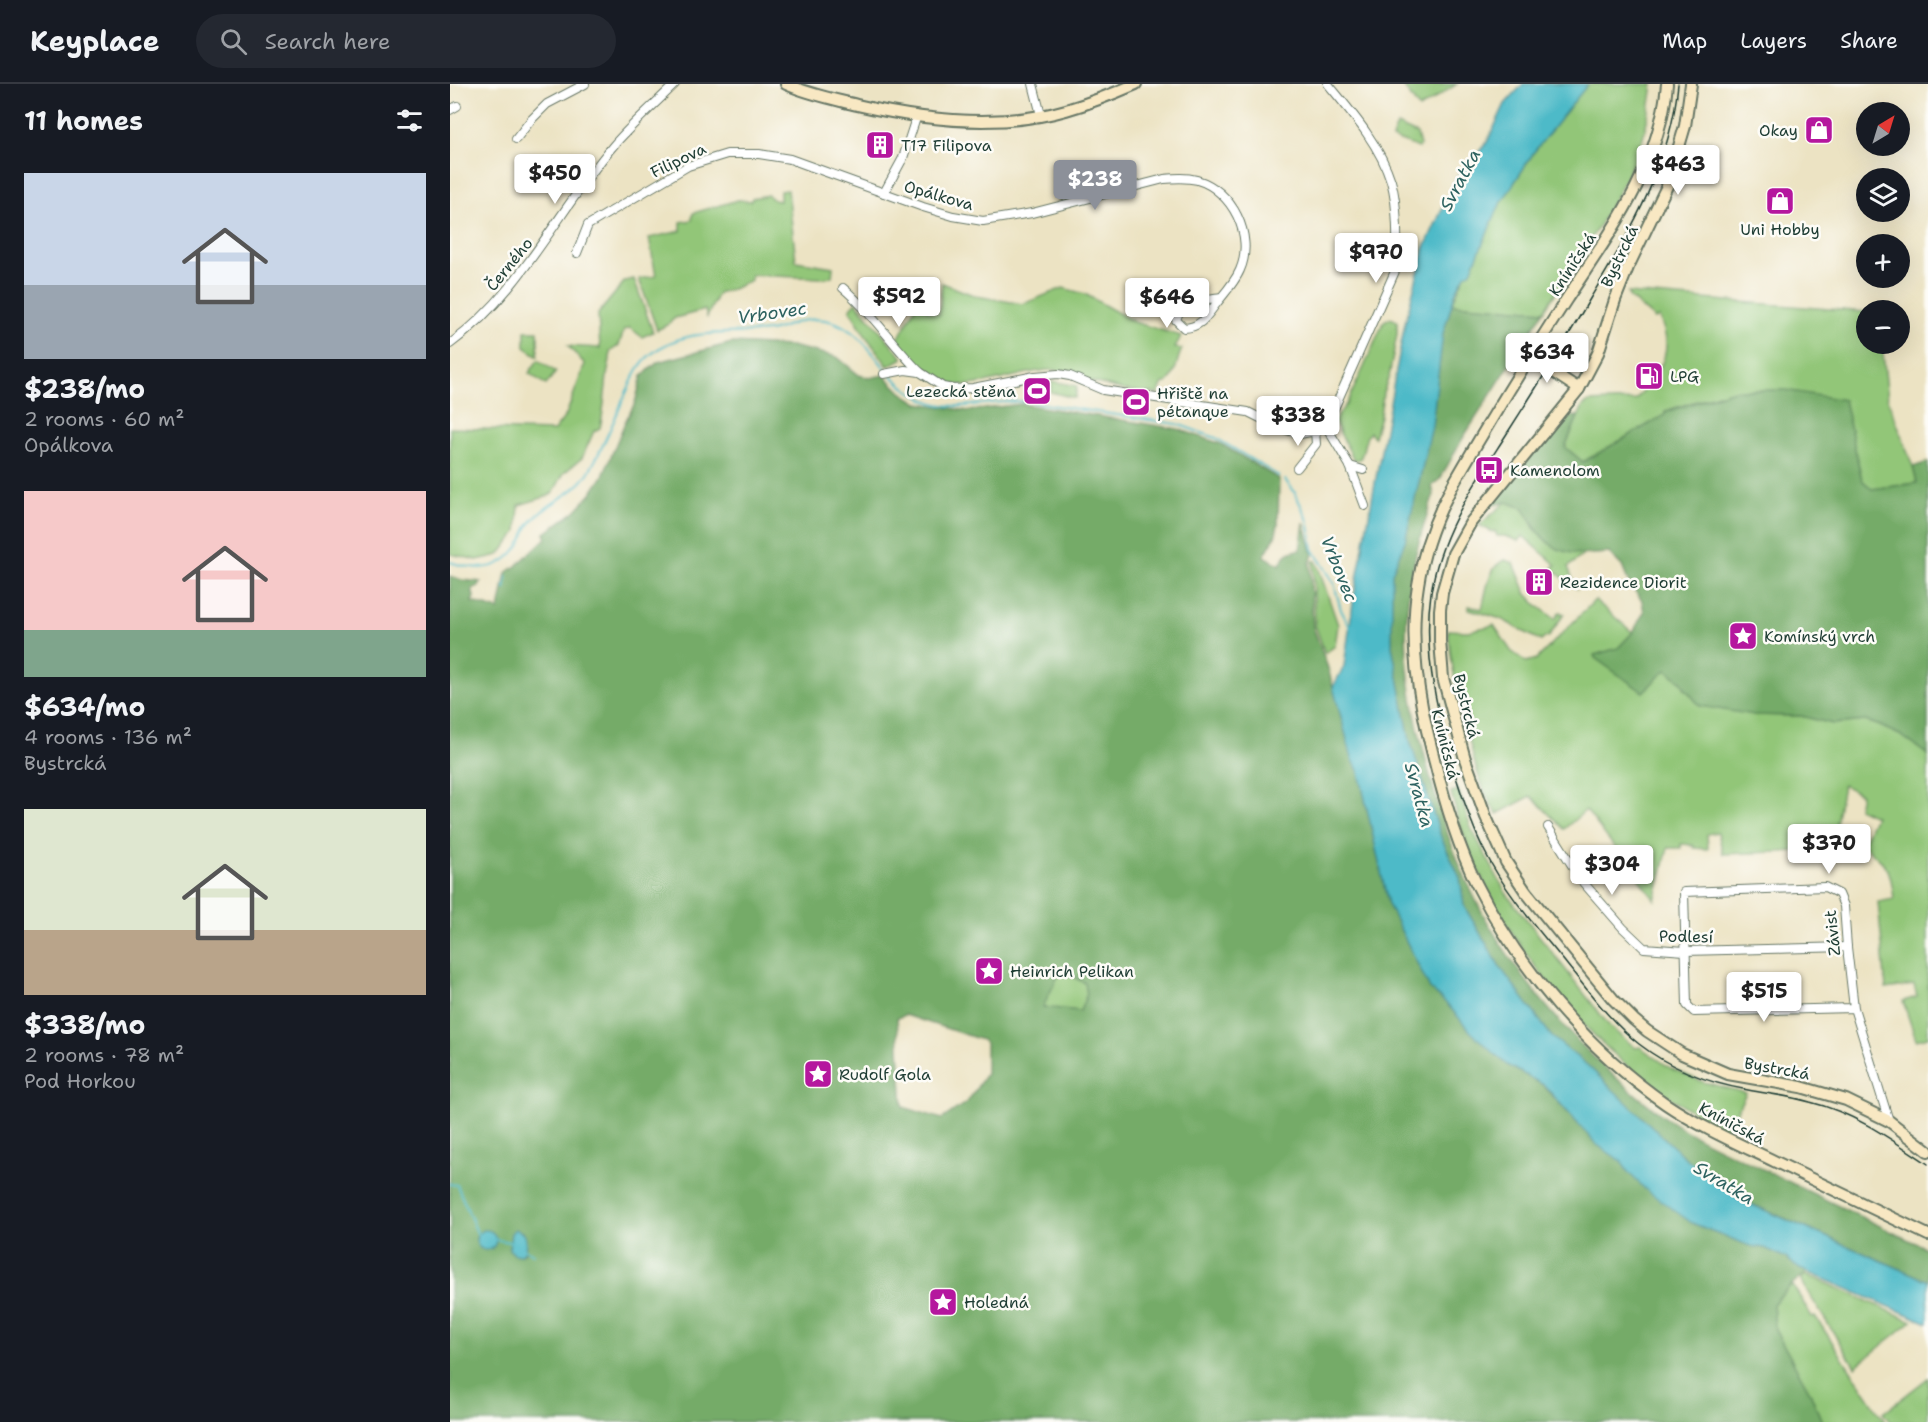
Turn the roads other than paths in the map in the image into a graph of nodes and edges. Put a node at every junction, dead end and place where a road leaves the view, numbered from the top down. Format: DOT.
graph roads {
  1 [pos="585,84"];
  2 [pos="675,84"];
  3 [pos="786,84"];
  4 [pos="1033,84"];
  5 [pos="1136,84"];
  6 [pos="1328,84"];
  7 [pos="1667,84"];
  8 [pos="1690,84"];
  9 [pos="1041,115"];
  10 [pos="916,118"];
  11 [pos="516,139"];
  12 [pos="884,193"];
  13 [pos="577,253"];
  14 [pos="843,288"];
  15 [pos="1221,297"];
  16 [pos="450,344"];
  17 [pos="1530,357"];
  18 [pos="920,372"];
  19 [pos="884,374"];
  20 [pos="1579,389"];
  21 [pos="1324,423"];
  22 [pos="1315,431"];
  23 [pos="1350,466"];
  24 [pos="1297,468"];
  25 [pos="1363,470"];
  26 [pos="1365,506"];
  27 [pos="1548,827"];
  28 [pos="1847,947"];
  29 [pos="1685,951"];
  30 [pos="1854,1008"];
  31 [pos="1889,1121"];
  32 [pos="1928,1151"];
  33 [pos="1928,1235"];
  1 -- 11 [label="street"];
  2 -- 16 [label="street, Černého"];
  3 -- 10 [label="street"];
  4 -- 9 [label="street"];
  5 -- 9 [label="street"];
  6 -- 21 [label="street"];
  7 -- 17 [label="street, Kníničská"];
  8 -- 20 [label="street, Bystrcká"];
  9 -- 10 [label="street"];
  10 -- 12 [label="street"];
  12 -- 13 [label="street, Filipova"];
  12 -- 15 [label="street, Opálkova"];
  14 -- 18 [label="street"];
  15 -- 15 [label="street, Opálkova"];
  17 -- 20 [label="street"];
  17 -- 33 [label="street, Kníničská"];
  18 -- 19 [label="street"];
  18 -- 22 [label="street"];
  20 -- 31 [label="street, Bystrcká"];
  21 -- 22 [label="street"];
  21 -- 23 [label="street"];
  22 -- 24 [label="street"];
  23 -- 25 [label="street"];
  23 -- 26 [label="street"];
  27 -- 29 [label="street, Podlesí"];
  28 -- 29 [label="street, Podlesí"];
  28 -- 29 [label="street, Závist"];
  28 -- 30 [label="street, Závist"];
  29 -- 30 [label="street"];
  30 -- 31 [label="street, Závist"];
  31 -- 32 [label="street, Bystrcká"];
}
